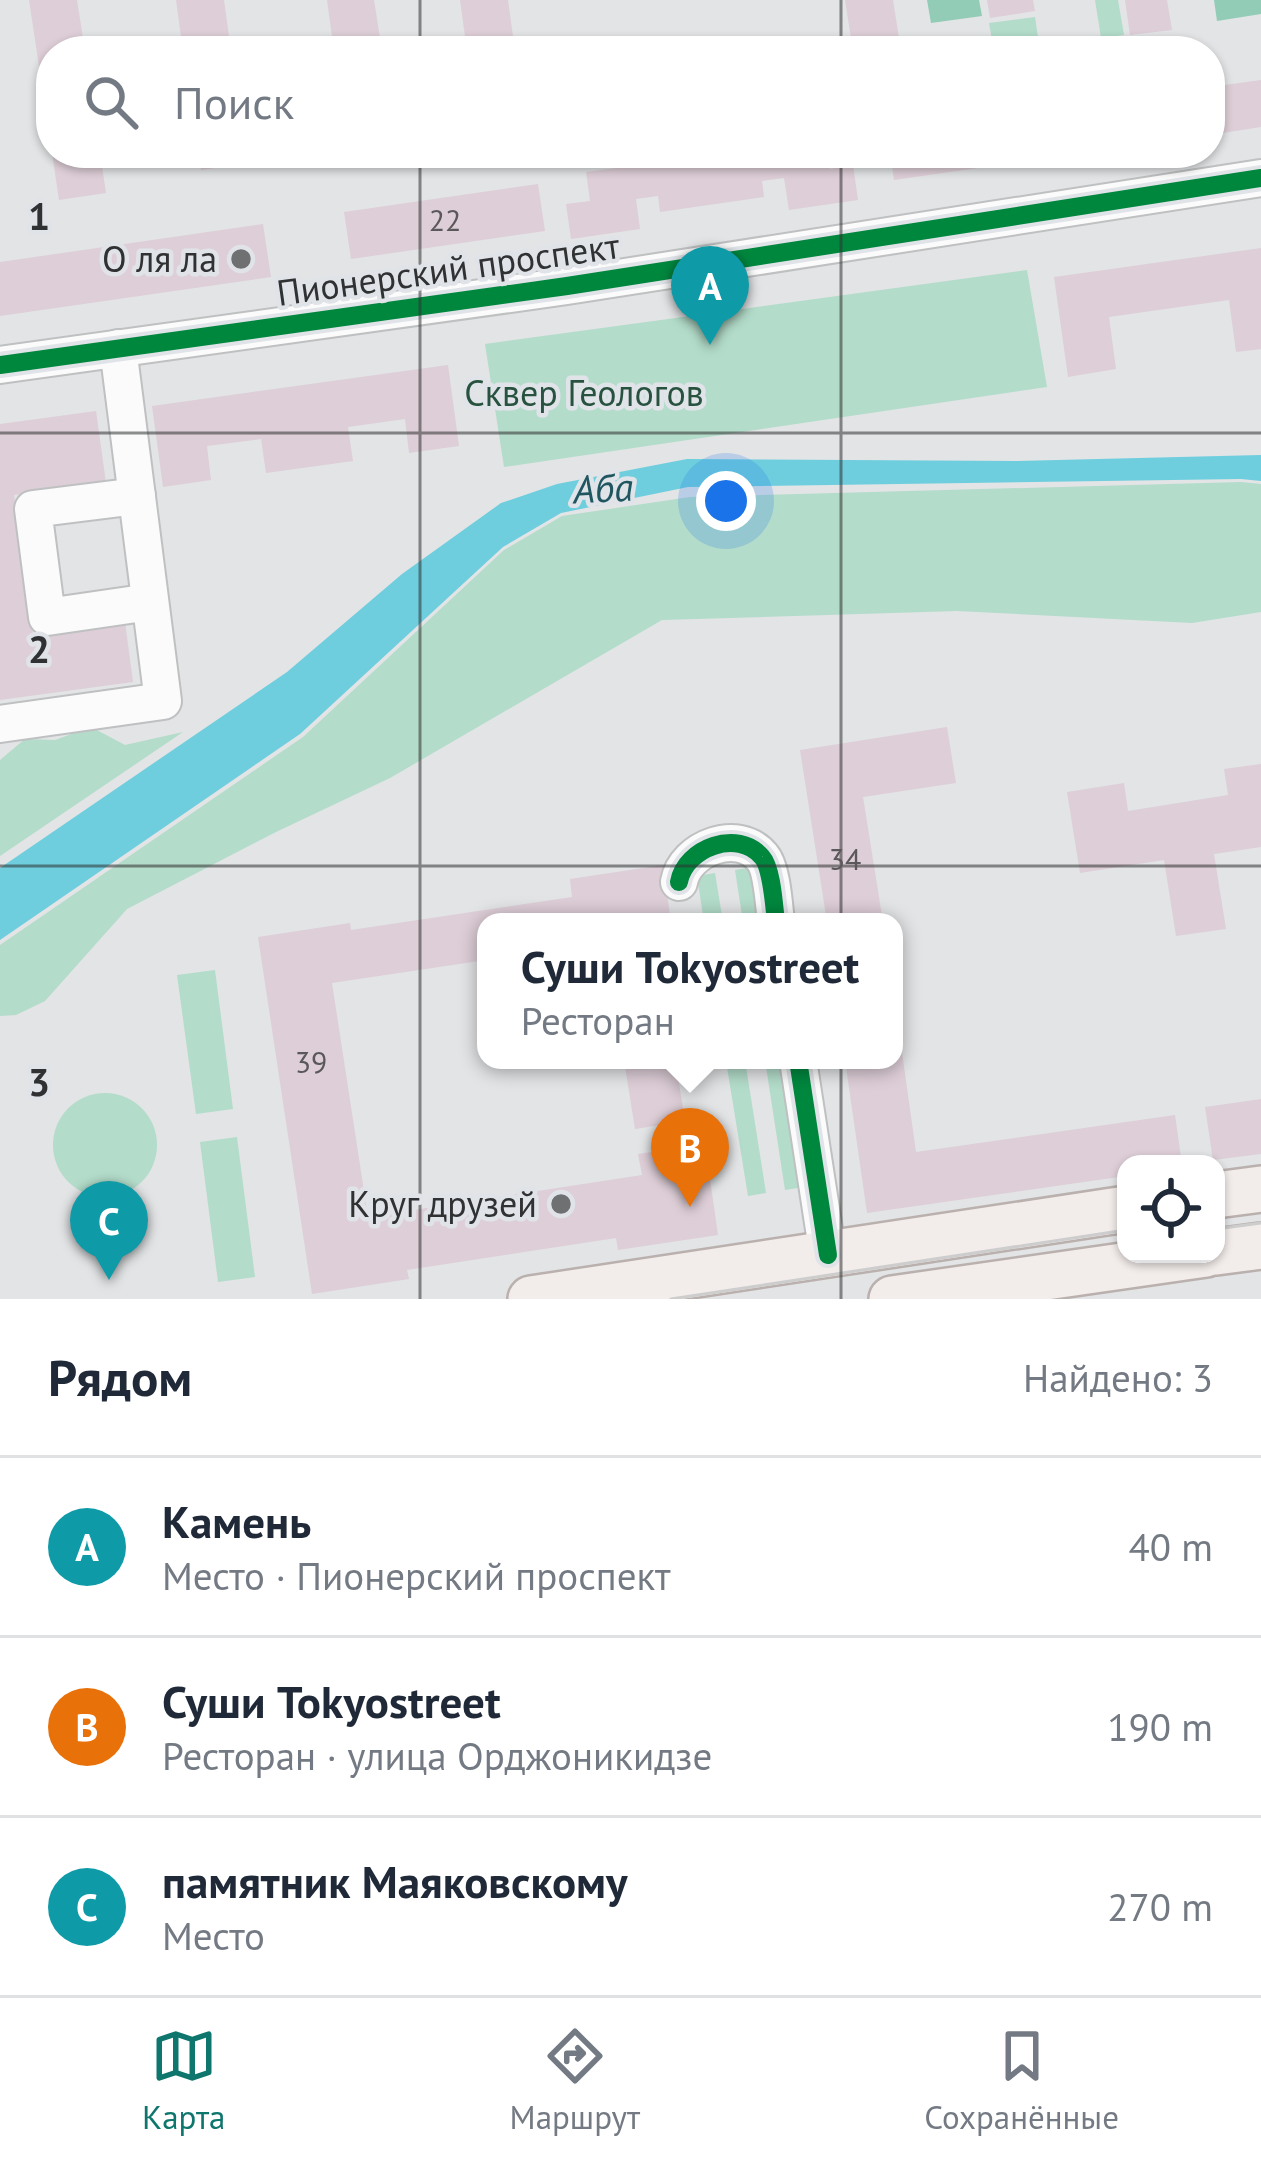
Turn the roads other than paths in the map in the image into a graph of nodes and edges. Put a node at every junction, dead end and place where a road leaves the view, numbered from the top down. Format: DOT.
graph roads {
  1 [pos="1261,178"];
  2 [pos="118,348"];
  3 [pos="0,365"];
  4 [pos="137,496"];
  5 [pos="150,602"];
  6 [pos="0,724"];
  7 [pos="680,882"];
  8 [pos="775,913"];
  9 [pos="799,1069"];
  10 [pos="1261,1189"];
  11 [pos="1225,1195"];
  12 [pos="1117,1210"];
  13 [pos="1261,1246"];
  14 [pos="1225,1251"];
  15 [pos="828,1255"];
  16 [pos="1142,1263"];
  17 [pos="531,1299"];
  18 [pos="892,1299"];
  1 -- 2 [label="street, Пионерский проспект"];
  2 -- 3 [label="street, Пионерский проспект"];
  2 -- 4 [label="street"];
  4 -- 5 [label="street"];
  4 -- 5 [label="street"];
  5 -- 6 [label="street"];
  7 -- 8 [label="street"];
  9 -- 15 [label="street"];
  10 -- 11 [label="main road"];
  12 -- 15 [label="main road"];
  13 -- 14 [label="main road"];
  15 -- 17 [label="main road"];
  16 -- 18 [label="main road"];
}
